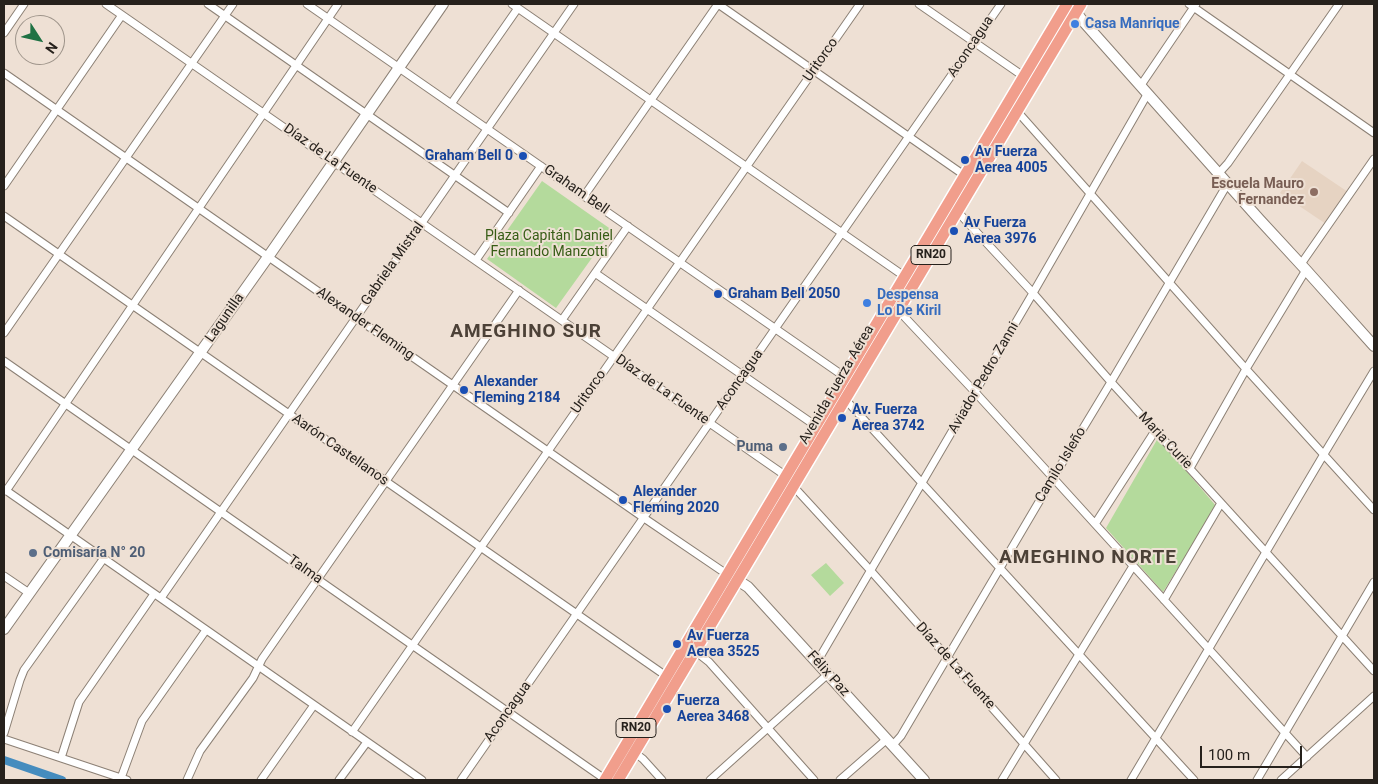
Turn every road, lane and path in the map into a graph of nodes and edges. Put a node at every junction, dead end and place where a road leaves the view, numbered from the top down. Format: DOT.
graph roads {
  1 [pos="24,4"];
  2 [pos="106,4"];
  3 [pos="208,4"];
  4 [pos="233,4"];
  5 [pos="307,4"];
  6 [pos="338,4"];
  7 [pos="443,4"];
  8 [pos="574,4"];
  9 [pos="718,4"];
  10 [pos="860,4"];
  11 [pos="919,4"];
  12 [pos="1001,4"];
  13 [pos="1067,4"];
  14 [pos="1339,4"];
  15 [pos="1193,5"];
  16 [pos="515,6"];
  17 [pos="1077,6"];
  18 [pos="122,15"];
  19 [pos="225,16"];
  20 [pos="328,18"];
  21 [pos="554,33"];
  22 [pos="4,34"];
  23 [pos="975,42"];
  24 [pos="192,64"];
  25 [pos="295,65"];
  26 [pos="399,68"];
  27 [pos="814,71"];
  28 [pos="4,73"];
  29 [pos="1289,74"];
  30 [pos="1028,79"];
  31 [pos="1145,89"];
  32 [pos="651,100"];
  33 [pos="451,104"];
  34 [pos="57,110"];
  35 [pos="1016,110"];
  36 [pos="263,113"];
  37 [pos="367,114"];
  38 [pos="487,129"];
  39 [pos="1374,133"];
  40 [pos="909,137"];
  41 [pos="126,158"];
  42 [pos="1374,159"];
  43 [pos="334,162"];
  44 [pos="541,166"];
  45 [pos="747,167"];
  46 [pos="1219,173"];
  47 [pos="455,175"];
  48 [pos="964,175"];
  49 [pos="1228,183"];
  50 [pos="4,186"];
  51 [pos="1090,192"];
  52 [pos="584,196"];
  53 [pos="199,208"];
  54 [pos="957,211"];
  55 [pos="509,213"];
  56 [pos="4,216"];
  57 [pos="422,223"];
  58 [pos="628,226"];
  59 [pos="842,233"];
  60 [pos="59,254"];
  61 [pos="268,257"];
  62 [pos="476,260"];
  63 [pos="680,262"];
  64 [pos="1304,267"];
  65 [pos="596,273"];
  66 [pos="904,276"];
  67 [pos="1169,282"];
  68 [pos="518,290"];
  69 [pos="1033,293"];
  70 [pos="132,306"];
  71 [pos="647,309"];
  72 [pos="898,310"];
  73 [pos="356,318"];
  74 [pos="562,320"];
  75 [pos="775,329"];
  76 [pos="4,333"];
  77 [pos="1374,346"];
  78 [pos="200,353"];
  79 [pos="614,356"];
  80 [pos="4,361"];
  81 [pos="1246,369"];
  82 [pos="1374,371"];
  83 [pos="743,375"];
  84 [pos="844,377"];
  85 [pos="1111,382"];
  86 [pos="452,385"];
  87 [pos="975,392"];
  88 [pos="845,400"];
  89 [pos="65,403"];
  90 [pos="289,414"];
  91 [pos="710,423"];
  92 [pos="816,426"];
  93 [pos="1155,431"];
  94 [pos="132,450"];
  95 [pos="548,452"];
  96 [pos="1324,454"];
  97 [pos="1190,468"];
  98 [pos="786,476"];
  99 [pos="1053,478"];
  100 [pos="386,481"];
  101 [pos="922,483"];
  102 [pos="794,487"];
  103 [pos="5,490"];
  104 [pos="1221,503"];
  105 [pos="1374,510"];
  106 [pos="221,512"];
  107 [pos="644,518"];
  108 [pos="1095,524"];
  109 [pos="71,535"];
  110 [pos="481,547"];
  111 [pos="1266,553"];
  112 [pos="104,558"];
  113 [pos="1133,566"];
  114 [pos="1001,568"];
  115 [pos="871,571"];
  116 [pos="728,575"];
  117 [pos="4,576"];
  118 [pos="318,579"];
  119 [pos="739,580"];
  120 [pos="1374,582"];
  121 [pos="29,593"];
  122 [pos="154,594"];
  123 [pos="161,598"];
  124 [pos="1164,600"];
  125 [pos="577,614"];
  126 [pos="4,629"];
  127 [pos="206,630"];
  128 [pos="1342,636"];
  129 [pos="412,645"];
  130 [pos="1208,649"];
  131 [pos="695,651"];
  132 [pos="1079,654"];
  133 [pos="947,658"];
  134 [pos="817,662"];
  135 [pos="258,666"];
  136 [pos="1374,671"];
  137 [pos="828,674"];
  138 [pos="672,679"];
  139 [pos="1374,696"];
  140 [pos="314,705"];
  141 [pos="509,712"];
  142 [pos="768,728"];
  143 [pos="352,732"];
  144 [pos="4,733"];
  145 [pos="1284,733"];
  146 [pos="4,739"];
  147 [pos="1156,739"];
  148 [pos="367,742"];
  149 [pos="889,742"];
  150 [pos="1024,744"];
  151 [pos="635,753"];
  152 [pos="1307,757"];
  153 [pos="62,758"];
  154 [pos="124,779"];
  155 [pos="187,780"];
  156 [pos="261,780"];
  157 [pos="339,780"];
  158 [pos="422,780"];
  159 [pos="461,780"];
  160 [pos="605,780"];
  161 [pos="618,780"];
  162 [pos="662,780"];
  163 [pos="710,780"];
  164 [pos="814,780"];
  165 [pos="840,780"];
  166 [pos="924,780"];
  167 [pos="1002,780"];
  168 [pos="1056,780"];
  169 [pos="1131,780"];
  170 [pos="1194,780"];
  171 [pos="1257,780"];
  172 [pos="1282,780"];
  1 -- 22 [label="street"];
  2 -- 18 [label="street, Díaz de La Fuente"];
  3 -- 19 [label="street"];
  4 -- 19 [label="street"];
  5 -- 20 [label="street, Graham Bell"];
  6 -- 20 [label="street"];
  7 -- 26 [label="main road, Lagunilla"];
  8 -- 21 [label="street, Gabriela Mistral"];
  9 -- 27 [label="street"];
  9 -- 32 [label="street"];
  10 -- 27 [label="street, Uritorco"];
  11 -- 23 [label="street"];
  12 -- 23 [label="street, Aconcagua"];
  13 -- 30 [label="main road, Avenida Fuerza Aérea / RN20"];
  14 -- 29 [label="street"];
  15 -- 29 [label="street"];
  15 -- 31 [label="street, Aviador Pedro Zanni"];
  16 -- 21 [label="street"];
  16 -- 33 [label="street"];
  17 -- 30 [label="main road, Avenida Fuerza Aérea / RN20"];
  17 -- 31 [label="main road"];
  18 -- 24 [label="street, Díaz de La Fuente"];
  18 -- 34 [label="street"];
  19 -- 24 [label="street"];
  19 -- 25 [label="street"];
  20 -- 25 [label="street"];
  20 -- 26 [label="street, Graham Bell"];
  21 -- 32 [label="street"];
  21 -- 38 [label="street, Gabriela Mistral"];
  23 -- 30 [label="street"];
  23 -- 40 [label="street, Aconcagua"];
  24 -- 36 [label="street, Díaz de La Fuente"];
  24 -- 41 [label="street"];
  25 -- 36 [label="street"];
  25 -- 37 [label="street"];
  26 -- 33 [label="street, Graham Bell"];
  26 -- 37 [label="main road, Lagunilla"];
  27 -- 40 [label="street"];
  27 -- 45 [label="street, Uritorco"];
  28 -- 34 [label="street, Alexander Fleming"];
  29 -- 39 [label="street"];
  29 -- 46 [label="street"];
  30 -- 35 [label="main road, Avenida Fuerza Aérea / RN20"];
  30 -- 48 [label="main road, Avenida Fuerza Aérea / RN20"];
  31 -- 46 [label="main road"];
  31 -- 51 [label="street, Aviador Pedro Zanni"];
  32 -- 45 [label="street"];
  32 -- 52 [label="street"];
  33 -- 38 [label="street, Graham Bell"];
  34 -- 41 [label="street, Alexander Fleming"];
  34 -- 50 [label="street"];
  35 -- 51 [label="street"];
  35 -- 54 [label="main road, Avenida Fuerza Aérea / RN20"];
  36 -- 43 [label="street, Díaz de La Fuente"];
  36 -- 53 [label="street"];
  37 -- 43 [label="main road, Lagunilla"];
  37 -- 47 [label="street"];
  38 -- 44 [label="street, Graham Bell"];
  38 -- 47 [label="street, Gabriela Mistral"];
  40 -- 48 [label="street"];
  40 -- 59 [label="street, Aconcagua"];
  41 -- 53 [label="street, Alexander Fleming"];
  41 -- 60 [label="street"];
  42 -- 64 [label="street"];
  43 -- 57 [label="street, Díaz de La Fuente"];
  43 -- 61 [label="main road, Lagunilla"];
  44 -- 52 [label="street, Graham Bell"];
  44 -- 55 [label="street"];
  45 -- 59 [label="street"];
  45 -- 63 [label="street, Uritorco"];
  46 -- 49 [label="main road"];
  47 -- 55 [label="street"];
  47 -- 57 [label="street, Gabriela Mistral"];
  48 -- 66 [label="main road, Avenida Fuerza Aérea / RN20"];
  49 -- 64 [label="main road"];
  49 -- 67 [label="street, Camilo Isleño"];
  51 -- 67 [label="street"];
  51 -- 69 [label="street, Aviador Pedro Zanni"];
  52 -- 58 [label="street, Graham Bell"];
  53 -- 61 [label="street, Alexander Fleming"];
  53 -- 70 [label="street"];
  54 -- 69 [label="street, Maria Curie"];
  54 -- 72 [label="main road, Avenida Fuerza Aérea / RN20"];
  55 -- 62 [label="street"];
  56 -- 60 [label="street, Aarón Castellanos"];
  57 -- 62 [label="street, Díaz de La Fuente"];
  57 -- 73 [label="street, Gabriela Mistral"];
  58 -- 63 [label="street, Graham Bell"];
  58 -- 65 [label="street"];
  59 -- 66 [label="street"];
  59 -- 75 [label="street, Aconcagua"];
  60 -- 70 [label="street, Aarón Castellanos"];
  60 -- 76 [label="street"];
  61 -- 73 [label="street, Alexander Fleming"];
  61 -- 78 [label="main road, Lagunilla"];
  62 -- 68 [label="street, Díaz de La Fuente"];
  63 -- 71 [label="street, Uritorco"];
  63 -- 75 [label="street, Graham Bell"];
  64 -- 77 [label="main road"];
  64 -- 81 [label="street"];
  65 -- 71 [label="street"];
  65 -- 74 [label="street"];
  66 -- 84 [label="main road, Avenida Fuerza Aérea / RN20"];
  67 -- 81 [label="street"];
  67 -- 85 [label="street, Camilo Isleño"];
  68 -- 74 [label="street, Díaz de La Fuente"];
  68 -- 86 [label="street"];
  69 -- 85 [label="street, Maria Curie"];
  69 -- 87 [label="street, Aviador Pedro Zanni"];
  70 -- 78 [label="street, Aarón Castellanos"];
  70 -- 89 [label="street"];
  71 -- 79 [label="street, Uritorco"];
  71 -- 83 [label="street"];
  72 -- 87 [label="street"];
  72 -- 88 [label="main road, Avenida Fuerza Aérea / RN20"];
  73 -- 86 [label="street, Alexander Fleming"];
  73 -- 90 [label="street, Gabriela Mistral"];
  74 -- 79 [label="street, Díaz de La Fuente"];
  75 -- 83 [label="street, Aconcagua"];
  75 -- 84 [label="street, Graham Bell"];
  78 -- 90 [label="street, Aarón Castellanos"];
  78 -- 94 [label="main road, Lagunilla"];
  79 -- 91 [label="street, Díaz de La Fuente"];
  79 -- 95 [label="street, Uritorco"];
  80 -- 89 [label="street, Talma"];
  81 -- 96 [label="street"];
  81 -- 97 [label="street"];
  82 -- 96 [label="street"];
  83 -- 91 [label="street, Aconcagua"];
  83 -- 92 [label="street"];
  84 -- 92 [label="main road, Avenida Fuerza Aérea / RN20"];
  85 -- 93 [label="street, Maria Curie"];
  85 -- 99 [label="street, Camilo Isleño"];
  86 -- 95 [label="street, Alexander Fleming"];
  86 -- 100 [label="street"];
  87 -- 99 [label="street"];
  87 -- 101 [label="street, Aviador Pedro Zanni"];
  88 -- 101 [label="street"];
  88 -- 102 [label="main road, Avenida Fuerza Aérea / RN20"];
  89 -- 94 [label="street, Talma"];
  89 -- 103 [label="street"];
  90 -- 100 [label="street, Aarón Castellanos"];
  90 -- 106 [label="street, Gabriela Mistral"];
  91 -- 98 [label="street, Díaz de La Fuente"];
  91 -- 107 [label="street, Aconcagua"];
  92 -- 98 [label="main road, Avenida Fuerza Aérea / RN20"];
  93 -- 97 [label="street, Maria Curie"];
  93 -- 108 [label="street"];
  94 -- 106 [label="street, Talma"];
  94 -- 109 [label="main road, Lagunilla"];
  95 -- 107 [label="street, Alexander Fleming"];
  95 -- 110 [label="street, Uritorco"];
  96 -- 105 [label="street"];
  96 -- 111 [label="street"];
  97 -- 104 [label="street, Maria Curie"];
  98 -- 102 [label="street, Díaz de La Fuente"];
  98 -- 116 [label="main road, Avenida Fuerza Aérea / RN20"];
  99 -- 108 [label="street"];
  99 -- 114 [label="street, Camilo Isleño"];
  100 -- 110 [label="street, Aarón Castellanos"];
  100 -- 118 [label="street"];
  101 -- 114 [label="street"];
  101 -- 115 [label="street, Aviador Pedro Zanni"];
  102 -- 115 [label="street, Díaz de La Fuente"];
  102 -- 119 [label="main road, Avenida Fuerza Aérea / RN20"];
  103 -- 109 [label="street"];
  104 -- 111 [label="street, Maria Curie"];
  104 -- 124 [label="street"];
  106 -- 118 [label="street, Talma"];
  106 -- 123 [label="street, Gabriela Mistral"];
  107 -- 116 [label="street, Alexander Fleming"];
  107 -- 125 [label="street, Aconcagua"];
  108 -- 113 [label="street"];
  109 -- 112 [label="street"];
  109 -- 121 [label="main road, Lagunilla"];
  110 -- 125 [label="street, Aarón Castellanos"];
  110 -- 129 [label="street, Uritorco"];
  111 -- 128 [label="street, Maria Curie"];
  111 -- 130 [label="street"];
  112 -- 122 [label="street"];
  112 -- 144 [label="street"];
  113 -- 124 [label="street"];
  113 -- 132 [label="street"];
  114 -- 132 [label="street"];
  114 -- 133 [label="street, Camilo Isleño"];
  115 -- 133 [label="street, Díaz de La Fuente"];
  115 -- 134 [label="street, Aviador Pedro Zanni"];
  116 -- 119 [label="main road, Félix Paz"];
  116 -- 138 [label="main road, Avenida Fuerza Aérea / RN20"];
  117 -- 121 [label="street"];
  118 -- 129 [label="street, Talma"];
  118 -- 135 [label="street"];
  119 -- 131 [label="main road, Avenida Fuerza Aérea / RN20"];
  119 -- 134 [label="main road, Félix Paz"];
  120 -- 128 [label="street"];
  121 -- 126 [label="main road, Lagunilla"];
  122 -- 123 [label="street"];
  122 -- 153 [label="street"];
  123 -- 127 [label="street"];
  124 -- 130 [label="street"];
  125 -- 138 [label="street, Aarón Castellanos"];
  125 -- 141 [label="street, Aconcagua"];
  127 -- 135 [label="street"];
  127 -- 154 [label="street"];
  128 -- 136 [label="street, Maria Curie"];
  128 -- 145 [label="street"];
  129 -- 141 [label="street, Talma"];
  129 -- 143 [label="street, Uritorco"];
  130 -- 145 [label="street"];
  130 -- 147 [label="street"];
  131 -- 138 [label="main road, Avenida Fuerza Aérea / RN20"];
  131 -- 142 [label="street"];
  132 -- 147 [label="street"];
  132 -- 150 [label="street"];
  133 -- 149 [label="street, Camilo Isleño"];
  133 -- 150 [label="street, Díaz de La Fuente"];
  134 -- 137 [label="main road, Félix Paz"];
  135 -- 140 [label="street"];
  135 -- 155 [label="street"];
  137 -- 142 [label="street"];
  137 -- 149 [label="main road, Félix Paz"];
  138 -- 151 [label="main road, Avenida Fuerza Aérea / RN20"];
  138 -- 160 [label="main road, Avenida Fuerza Aérea / RN20"];
  139 -- 152 [label="street"];
  140 -- 143 [label="street"];
  140 -- 156 [label="street"];
  141 -- 159 [label="street, Aconcagua"];
  141 -- 160 [label="street, Talma"];
  142 -- 163 [label="street"];
  142 -- 164 [label="street"];
  143 -- 148 [label="street"];
  145 -- 152 [label="street"];
  145 -- 171 [label="street"];
  146 -- 153 [label="street"];
  147 -- 169 [label="street"];
  147 -- 170 [label="street"];
  148 -- 157 [label="street"];
  148 -- 158 [label="street"];
  149 -- 165 [label="street, Camilo Isleño"];
  149 -- 166 [label="main road, Félix Paz"];
  150 -- 167 [label="street"];
  150 -- 168 [label="street, Díaz de La Fuente"];
  151 -- 161 [label="main road, Avenida Fuerza Aérea / RN20"];
  151 -- 162 [label="street"];
  152 -- 172 [label="street"];
  153 -- 154 [label="street"];
}
